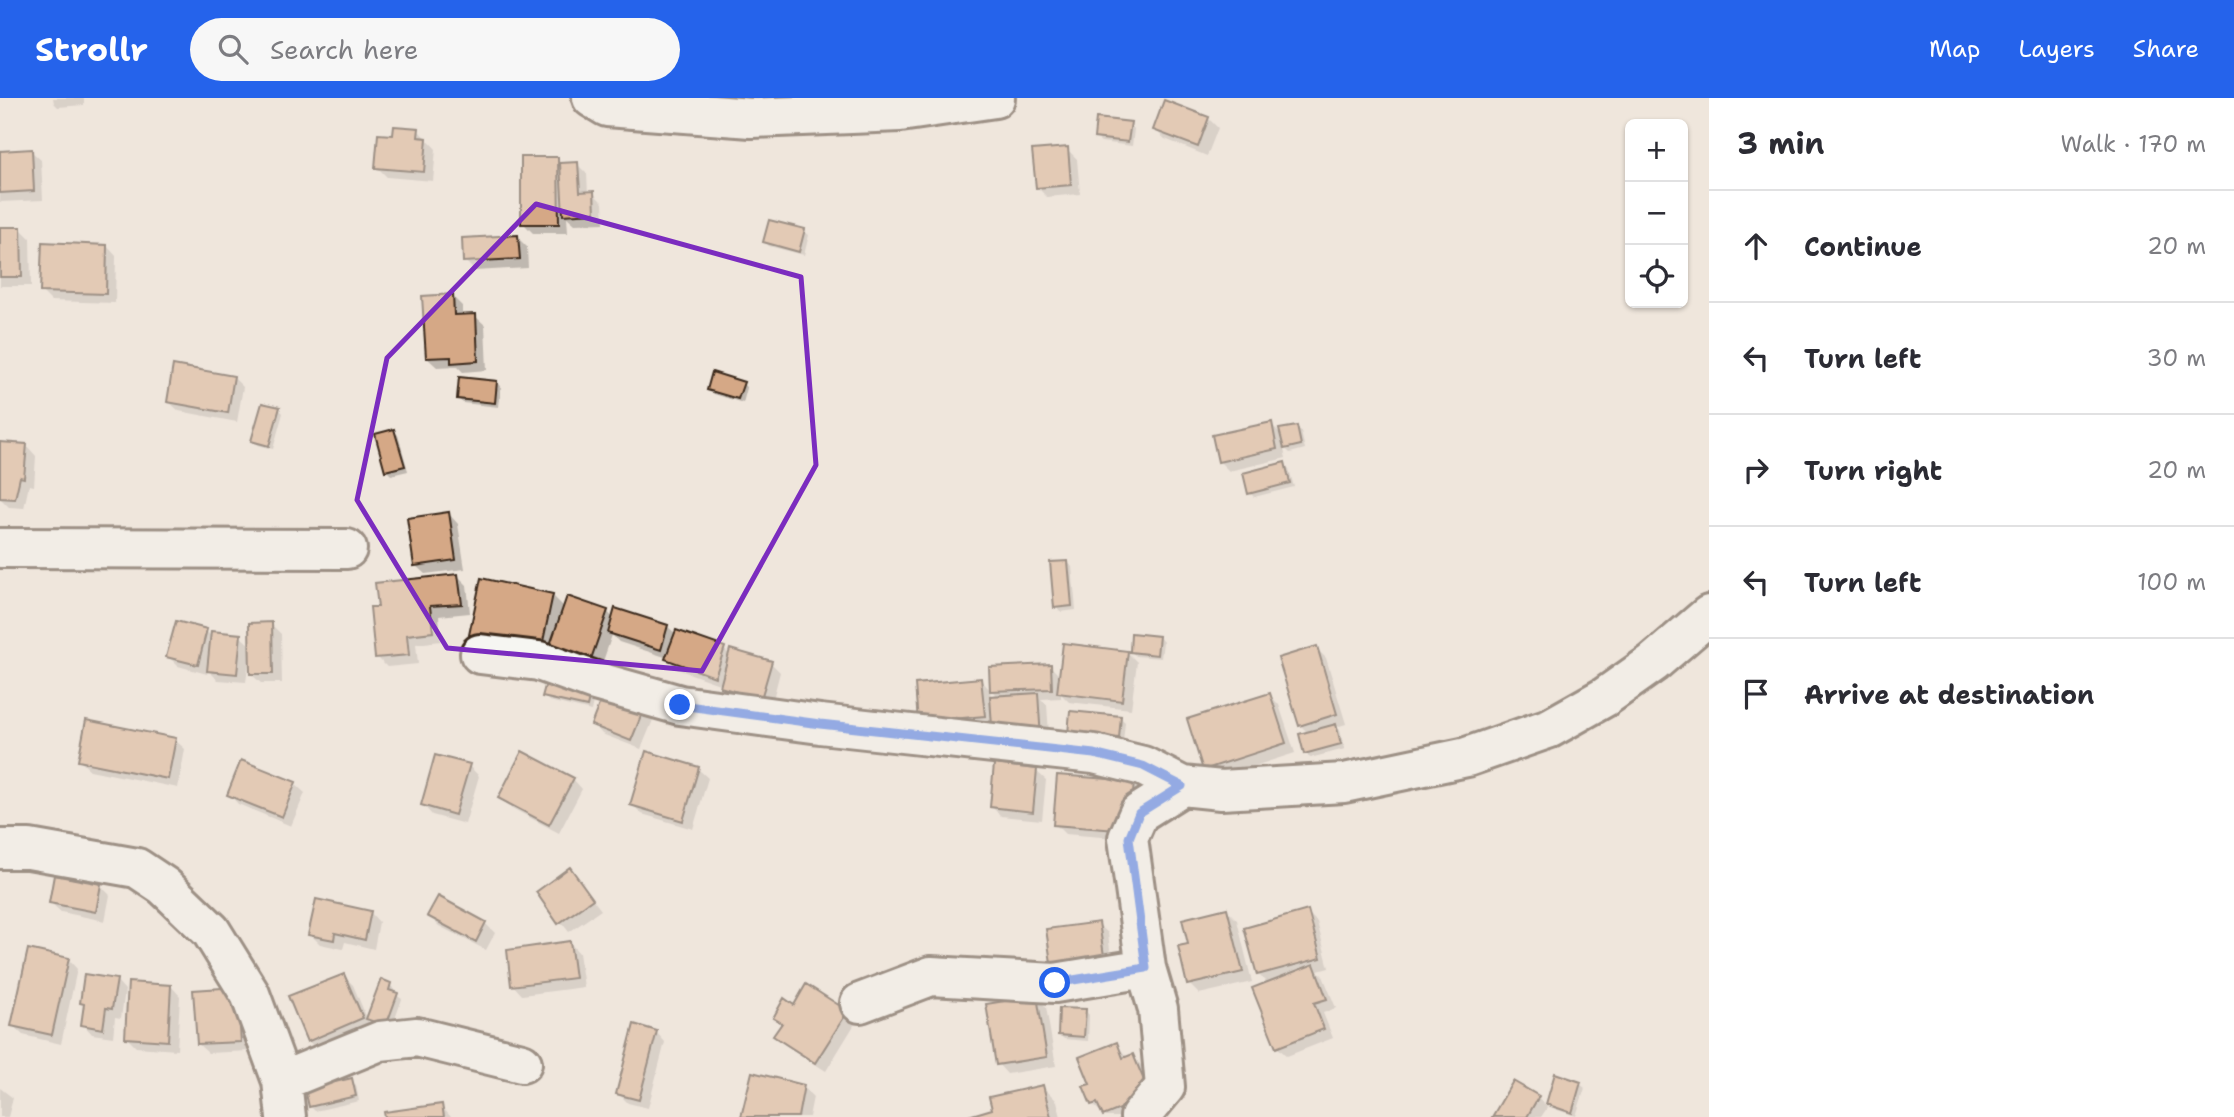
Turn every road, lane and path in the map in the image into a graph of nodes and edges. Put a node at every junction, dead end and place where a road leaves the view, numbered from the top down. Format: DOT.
graph roads {
  1 [pos="592,98"];
  2 [pos="995,98"];
  3 [pos="0,548"];
  4 [pos="347,550"];
  5 [pos="1709,615"];
  6 [pos="480,654"];
  7 [pos="1182,786"];
  8 [pos="0,849"];
  9 [pos="1146,968"];
  10 [pos="860,1003"];
  11 [pos="522,1063"];
  12 [pos="284,1099"];
  13 [pos="1140,1117"];
  1 -- 2 [label="street"];
  3 -- 4 [label="street"];
  5 -- 7 [label="street"];
  6 -- 7 [label="street"];
  7 -- 9 [label="street"];
  8 -- 12 [label="street"];
  9 -- 10 [label="street"];
  9 -- 13 [label="street"];
  11 -- 12 [label="street"];
}
